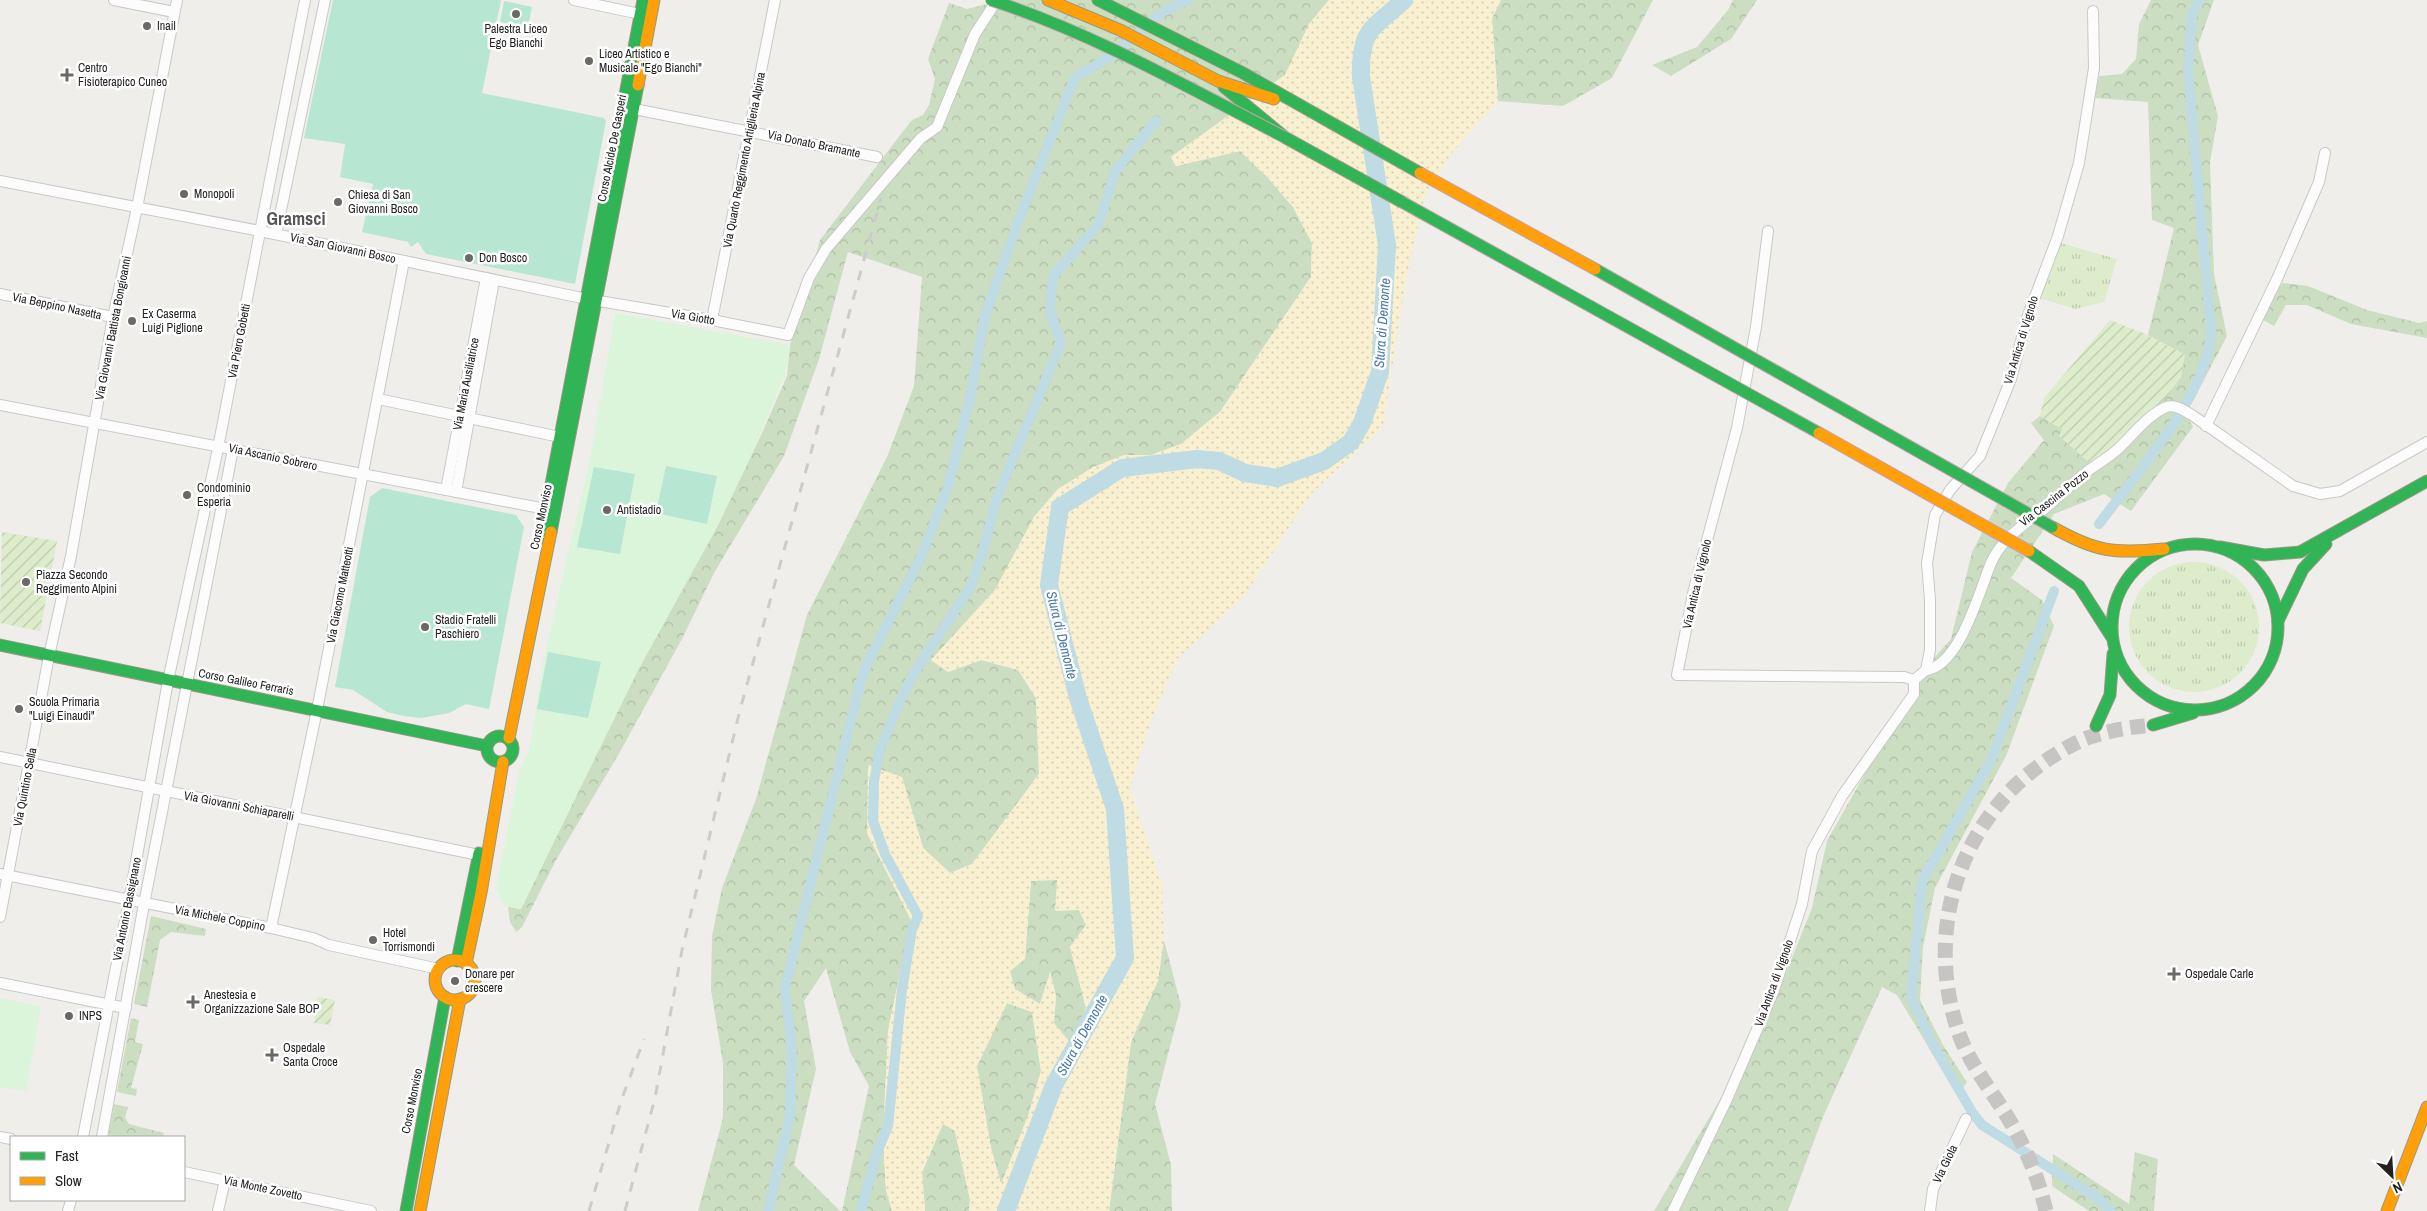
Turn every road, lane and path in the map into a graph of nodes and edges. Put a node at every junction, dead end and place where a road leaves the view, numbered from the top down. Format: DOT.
graph roads {
  1 [pos="114,0"];
  2 [pos="176,0"];
  3 [pos="305,0"];
  4 [pos="325,0"];
  5 [pos="574,0"];
  6 [pos="643,0"];
  7 [pos="654,0"];
  8 [pos="775,0"];
  9 [pos="991,0"];
  10 [pos="997,0"];
  11 [pos="1048,0"];
  12 [pos="1098,0"];
  13 [pos="2093,11"];
  14 [pos="174,12"];
  15 [pos="640,14"];
  16 [pos="1218,81"];
  17 [pos="634,108"];
  18 [pos="1314,114"];
  19 [pos="750,131"];
  20 [pos="1286,138"];
  21 [pos="2324,153"];
  22 [pos="877,157"];
  23 [pos="0,181"];
  24 [pos="137,208"];
  25 [pos="260,231"];
  26 [pos="1768,231"];
  27 [pos="276,234"];
  28 [pos="404,261"];
  29 [pos="490,279"];
  30 [pos="0,294"];
  31 [pos="592,300"];
  32 [pos="113,317"];
  33 [pos="712,320"];
  34 [pos="378,399"];
  35 [pos="0,404"];
  36 [pos="465,416"];
  37 [pos="95,422"];
  38 [pos="2206,426"];
  39 [pos="560,437"];
  40 [pos="2427,442"];
  41 [pos="219,446"];
  42 [pos="233,449"];
  43 [pos="363,476"];
  44 [pos="2427,481"];
  45 [pos="451,491"];
  46 [pos="546,509"];
  47 [pos="2351,525"];
  48 [pos="2220,547"];
  49 [pos="2164,549"];
  50 [pos="2278,621"];
  51 [pos="2111,636"];
  52 [pos="0,645"];
  53 [pos="2113,650"];
  54 [pos="49,656"];
  55 [pos="1926,670"];
  56 [pos="168,680"];
  57 [pos="1914,680"];
  58 [pos="187,684"];
  59 [pos="317,710"];
  60 [pos="2203,710"];
  61 [pos="2153,725"];
  62 [pos="2096,726"];
  63 [pos="505,737"];
  64 [pos="487,746"];
  65 [pos="0,757"];
  66 [pos="499,762"];
  67 [pos="30,763"];
  68 [pos="149,788"];
  69 [pos="167,792"];
  70 [pos="294,816"];
  71 [pos="479,855"];
  72 [pos="4,875"];
  73 [pos="129,901"];
  74 [pos="144,904"];
  75 [pos="0,917"];
  76 [pos="271,928"];
  77 [pos="461,962"];
  78 [pos="439,969"];
  79 [pos="0,983"];
  80 [pos="445,997"];
  81 [pos="460,999"];
  82 [pos="109,1005"];
  83 [pos="126,1008"];
  84 [pos="2427,1108"];
  85 [pos="1966,1119"];
  86 [pos="83,1136"];
  87 [pos="102,1136"];
  88 [pos="185,1172"];
  89 [pos="225,1180"];
  90 [pos="218,1211"];
  91 [pos="371,1211"];
  92 [pos="406,1211"];
  93 [pos="420,1211"];
  94 [pos="1673,1211"];
  95 [pos="1930,1211"];
  96 [pos="2388,1211"];
  1 -- 14 [label="street"];
  2 -- 14 [label="street, Via Giovanni Battista Bongioanni"];
  3 -- 25 [label="street, Via Piero Gobetti"];
  4 -- 27 [label="street"];
  5 -- 15 [label="street"];
  6 -- 15 [label="main road, Corso Alcide De Gasperi"];
  7 -- 17 [label="main road, Corso Alcide De Gasperi"];
  8 -- 19 [label="street, Via Quarto Reggimento Artiglieria Alpina"];
  9 -- 20 [label="main road, bridge"];
  10 -- 33 [label="street, Via Giotto"];
  11 -- 16 [label="main road"];
  12 -- 18 [label="main road"];
  13 -- 55 [label="street, Via Antica di Vignolo"];
  14 -- 24 [label="street, Via Giovanni Battista Bongioanni"];
  15 -- 31 [label="main road, Corso Alcide De Gasperi"];
  16 -- 18 [label="main road"];
  16 -- 20 [label="main road, bridge"];
  17 -- 19 [label="street, Via Donato Bramante"];
  17 -- 31 [label="main road, Corso Alcide De Gasperi"];
  18 -- 49 [label="main road, bridge"];
  19 -- 22 [label="street, Via Donato Bramante"];
  19 -- 33 [label="street, Via Quarto Reggimento Artiglieria Alpina"];
  20 -- 51 [label="main road, bridge"];
  21 -- 38 [label="street"];
  23 -- 24 [label="street, Via San Giovanni Bosco"];
  24 -- 25 [label="street, Via San Giovanni Bosco"];
  24 -- 32 [label="street, Via Giovanni Battista Bongioanni"];
  25 -- 27 [label="street, Via San Giovanni Bosco"];
  25 -- 41 [label="street, Via Piero Gobetti"];
  26 -- 57 [label="street, Via Antica di Vignolo"];
  27 -- 28 [label="street, Via San Giovanni Bosco"];
  28 -- 29 [label="street, Via San Giovanni Bosco"];
  28 -- 34 [label="street, Via Giacomo Matteotti"];
  29 -- 31 [label="street, Via San Giovanni Bosco"];
  29 -- 36 [label="street, Via Maria Ausiliatrice"];
  30 -- 32 [label="street, Via Beppino Nasetta"];
  31 -- 33 [label="street, Via Giotto"];
  31 -- 39 [label="main road, Corso Monviso"];
  31 -- 63 [label="main road, Corso Monviso"];
  32 -- 37 [label="street, Via Giovanni Battista Bongioanni"];
  34 -- 36 [label="street"];
  34 -- 43 [label="street, Via Giacomo Matteotti"];
  35 -- 37 [label="street, Via Ascanio Sobrero"];
  36 -- 39 [label="street"];
  36 -- 45 [label="street, Via Maria Ausiliatrice"];
  37 -- 41 [label="street, Via Ascanio Sobrero"];
  37 -- 54 [label="street, Via Giovanni Battista Bongioanni"];
  38 -- 40 [label="street, Via Cascina Pozzo"];
  38 -- 55 [label="street, Via Cascina Pozzo"];
  39 -- 46 [label="main road, Corso Monviso"];
  41 -- 42 [label="street, Via Ascanio Sobrero"];
  41 -- 56 [label="street, Via Piero Gobetti"];
  42 -- 43 [label="street, Via Ascanio Sobrero"];
  42 -- 58 [label="street"];
  43 -- 45 [label="street, Via Ascanio Sobrero"];
  43 -- 59 [label="street, Via Giacomo Matteotti"];
  44 -- 47 [label="main road"];
  45 -- 46 [label="street, Via Ascanio Sobrero"];
  46 -- 63 [label="main road, Corso Monviso"];
  47 -- 48 [label="main road"];
  47 -- 50 [label="main road"];
  48 -- 49 [label="main road"];
  48 -- 50 [label="main road"];
  49 -- 51 [label="main road"];
  50 -- 60 [label="main road"];
  51 -- 53 [label="main road"];
  52 -- 54 [label="main road, Corso Galileo Ferraris"];
  53 -- 60 [label="main road"];
  53 -- 62 [label="main road"];
  54 -- 56 [label="main road, Corso Galileo Ferraris"];
  54 -- 67 [label="street, Via Quintino Sella"];
  55 -- 57 [label="street"];
  56 -- 58 [label="main road, Corso Galileo Ferraris"];
  56 -- 68 [label="street, Via Antonio Bassignano"];
  57 -- 94 [label="street, Via Antica di Vignolo"];
  58 -- 59 [label="main road, Corso Galileo Ferraris"];
  58 -- 69 [label="street, Via Antonio Bassignano"];
  59 -- 64 [label="main road, Corso Galileo Ferraris"];
  59 -- 70 [label="street, Via Giacomo Matteotti"];
  60 -- 61 [label="main road"];
  63 -- 64 [label="main road"];
  63 -- 66 [label="main road"];
  64 -- 66 [label="main road"];
  65 -- 67 [label="street, Via Giovanni Schiaparelli"];
  66 -- 71 [label="main road"];
  66 -- 77 [label="main road"];
  67 -- 68 [label="street, Via Giovanni Schiaparelli"];
  67 -- 72 [label="street, Via Quintino Sella"];
  68 -- 69 [label="street, Via Giovanni Schiaparelli"];
  68 -- 73 [label="street, Via Antonio Bassignano"];
  69 -- 70 [label="street, Via Giovanni Schiaparelli"];
  69 -- 74 [label="street, Via Antonio Bassignano"];
  70 -- 71 [label="street, Via Giovanni Schiaparelli"];
  70 -- 76 [label="street, Via Giacomo Matteotti"];
  71 -- 77 [label="main road"];
  72 -- 73 [label="street, Via Michele Coppino"];
  72 -- 75 [label="street, Via Quintino Sella"];
  73 -- 74 [label="street, Via Michele Coppino"];
  73 -- 82 [label="street, Via Antonio Bassignano"];
  74 -- 76 [label="street, Via Michele Coppino"];
  74 -- 83 [label="street, Via Antonio Bassignano"];
  76 -- 78 [label="street, Via Michele Coppino"];
  77 -- 78 [label="main road"];
  77 -- 81 [label="main road"];
  78 -- 80 [label="main road"];
  79 -- 82 [label="street"];
  80 -- 81 [label="main road"];
  80 -- 92 [label="main road, Corso Monviso"];
  81 -- 93 [label="main road"];
  82 -- 83 [label="street"];
  82 -- 86 [label="street, Via Antonio Bassignano"];
  83 -- 87 [label="street, Via Antonio Bassignano"];
  84 -- 96 [label="main road"];
  85 -- 95 [label="street, Via Giola"];
  88 -- 89 [label="street, Via Monte Zovetto"];
  89 -- 90 [label="street"];
  89 -- 91 [label="street, Via Monte Zovetto"];
}
